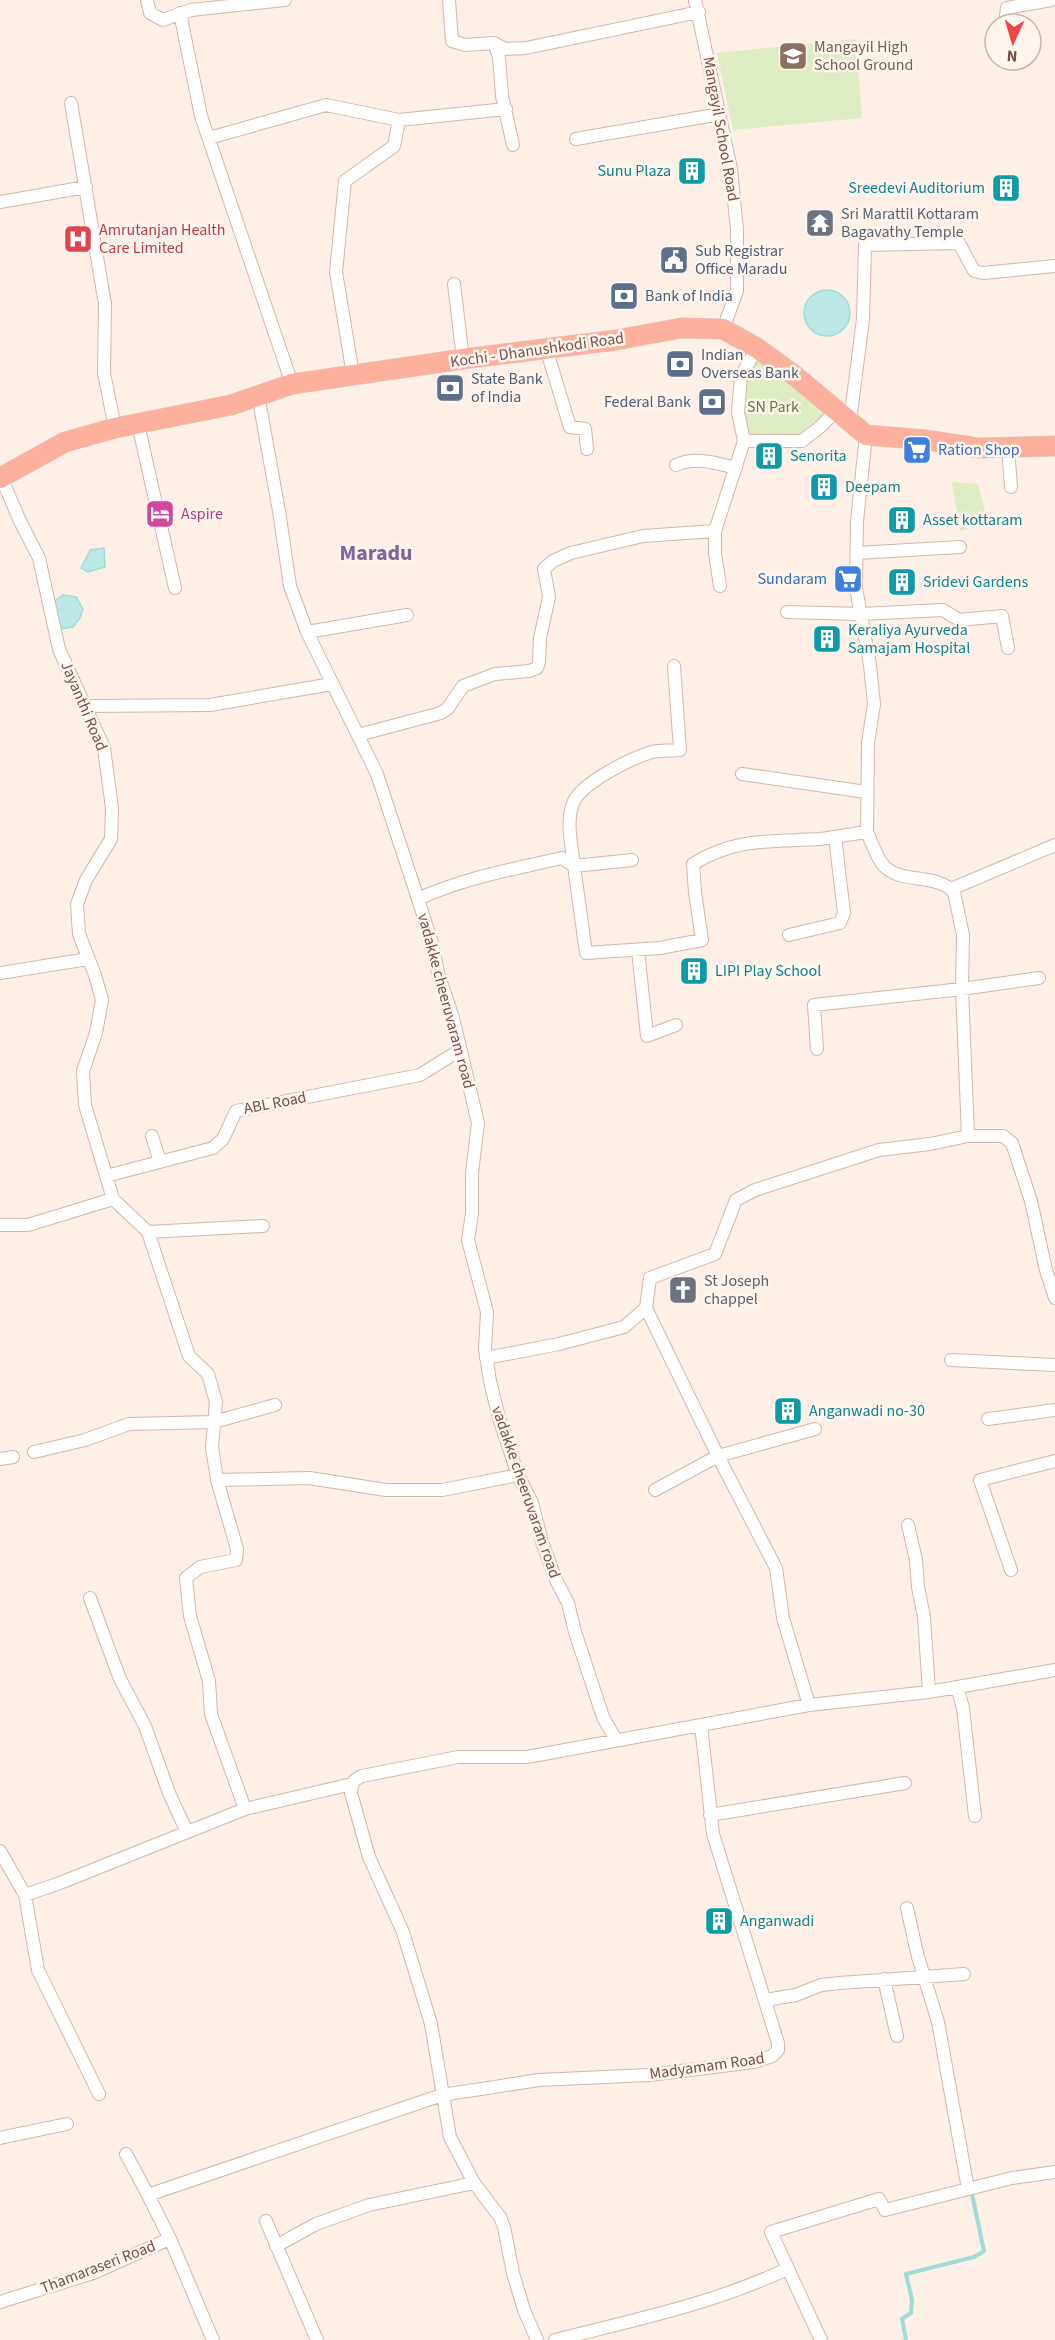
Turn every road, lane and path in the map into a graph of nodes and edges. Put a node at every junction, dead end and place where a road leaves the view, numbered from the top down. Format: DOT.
graph roads {
  1 [pos="147,0"];
  2 [pos="285,0"];
  3 [pos="449,0"];
  4 [pos="1052,0"];
  5 [pos="697,6"];
  6 [pos="1006,12"];
  7 [pos="180,14"];
  8 [pos="494,43"];
  9 [pos="71,103"];
  10 [pos="506,109"];
  11 [pos="720,114"];
  12 [pos="399,120"];
  13 [pos="209,138"];
  14 [pos="576,139"];
  15 [pos="513,145"];
  16 [pos="86,187"];
  17 [pos="0,202"];
  18 [pos="1055,266"];
  19 [pos="454,284"];
  20 [pos="723,329"];
  21 [pos="546,348"];
  22 [pos="757,348"];
  23 [pos="463,359"];
  24 [pos="353,375"];
  25 [pos="292,384"];
  26 [pos="258,395"];
  27 [pos="843,416"];
  28 [pos="138,424"];
  29 [pos="115,428"];
  30 [pos="866,435"];
  31 [pos="744,441"];
  32 [pos="1055,446"];
  33 [pos="1008,447"];
  34 [pos="587,449"];
  35 [pos="676,465"];
  36 [pos="736,468"];
  37 [pos="1,477"];
  38 [pos="1011,487"];
  39 [pos="715,531"];
  40 [pos="960,547"];
  41 [pos="856,553"];
  42 [pos="720,586"];
  43 [pos="175,588"];
  44 [pos="787,612"];
  45 [pos="860,614"];
  46 [pos="407,615"];
  47 [pos="307,632"];
  48 [pos="1008,648"];
  49 [pos="674,666"];
  50 [pos="332,684"];
  51 [pos="86,706"];
  52 [pos="358,735"];
  53 [pos="742,774"];
  54 [pos="866,792"];
  55 [pos="867,832"];
  56 [pos="835,837"];
  57 [pos="1055,845"];
  58 [pos="632,860"];
  59 [pos="574,866"];
  60 [pos="951,889"];
  61 [pos="418,899"];
  62 [pos="789,935"];
  63 [pos="638,950"];
  64 [pos="88,959"];
  65 [pos="0,973"];
  66 [pos="1039,978"];
  67 [pos="962,989"];
  68 [pos="676,1025"];
  69 [pos="817,1049"];
  70 [pos="460,1050"];
  71 [pos="152,1136"];
  72 [pos="968,1136"];
  73 [pos="160,1162"];
  74 [pos="106,1176"];
  75 [pos="113,1199"];
  76 [pos="0,1225"];
  77 [pos="263,1226"];
  78 [pos="148,1232"];
  79 [pos="1050,1269"];
  80 [pos="1055,1298"];
  81 [pos="646,1308"];
  82 [pos="486,1358"];
  83 [pos="951,1360"];
  84 [pos="1055,1365"];
  85 [pos="276,1405"];
  86 [pos="1055,1410"];
  87 [pos="988,1419"];
  88 [pos="214,1422"];
  89 [pos="814,1429"];
  90 [pos="34,1452"];
  91 [pos="718,1456"];
  92 [pos="13,1457"];
  93 [pos="0,1459"];
  94 [pos="1055,1461"];
  95 [pos="518,1475"];
  96 [pos="217,1479"];
  97 [pos="655,1490"];
  98 [pos="908,1526"];
  99 [pos="1011,1570"];
  100 [pos="90,1598"];
  101 [pos="1055,1670"];
  102 [pos="957,1687"];
  103 [pos="929,1692"];
  104 [pos="808,1705"];
  105 [pos="701,1725"];
  106 [pos="616,1740"];
  107 [pos="905,1783"];
  108 [pos="351,1784"];
  109 [pos="245,1809"];
  110 [pos="710,1815"];
  111 [pos="975,1816"];
  112 [pos="187,1832"];
  113 [pos="0,1851"];
  114 [pos="25,1895"];
  115 [pos="907,1908"];
  116 [pos="964,1974"];
  117 [pos="924,1977"];
  118 [pos="884,1980"];
  119 [pos="765,2000"];
  120 [pos="897,2036"];
  121 [pos="99,2094"];
  122 [pos="442,2095"];
  123 [pos="67,2124"];
  124 [pos="0,2138"];
  125 [pos="126,2154"];
  126 [pos="1055,2172"];
  127 [pos="474,2183"];
  128 [pos="968,2189"];
  129 [pos="148,2195"];
  130 [pos="266,2221"];
  131 [pos="171,2241"];
  132 [pos="276,2246"];
  133 [pos="787,2269"];
  134 [pos="0,2302"];
  135 [pos="213,2340"];
  136 [pos="317,2340"];
  137 [pos="537,2340"];
  138 [pos="555,2340"];
  139 [pos="821,2340"];
  1 -- 7 [label="street"];
  2 -- 7 [label="street"];
  3 -- 8 [label="street"];
  4 -- 6 [label="street"];
  5 -- 8 [label="street"];
  5 -- 11 [label="street, Mangayil School Road"];
  7 -- 13 [label="street"];
  8 -- 10 [label="street"];
  9 -- 16 [label="street"];
  10 -- 12 [label="street"];
  10 -- 15 [label="street"];
  11 -- 14 [label="street"];
  11 -- 20 [label="street, Mangayil School Road"];
  12 -- 13 [label="street"];
  12 -- 24 [label="street"];
  13 -- 25 [label="street"];
  16 -- 17 [label="street"];
  16 -- 29 [label="street"];
  18 -- 27 [label="street"];
  19 -- 23 [label="street"];
  20 -- 21 [label="highway, Kochi - Dhanushkodi Road"];
  20 -- 22 [label="highway, Kochi - Dhanushkodi Road"];
  21 -- 23 [label="highway, Kochi - Dhanushkodi Road"];
  21 -- 34 [label="street"];
  22 -- 27 [label="highway, Kochi - Dhanushkodi Road"];
  22 -- 31 [label="street"];
  23 -- 24 [label="highway, Kochi - Dhanushkodi Road"];
  24 -- 25 [label="highway, Kochi - Dhanushkodi Road"];
  25 -- 26 [label="highway, Kochi - Dhanushkodi Road"];
  26 -- 28 [label="highway, Kochi - Dhanushkodi Road"];
  26 -- 47 [label="street"];
  27 -- 30 [label="highway, Kochi - Dhanushkodi Road"];
  27 -- 31 [label="street"];
  28 -- 29 [label="highway, Kochi - Dhanushkodi Road"];
  28 -- 43 [label="street"];
  29 -- 37 [label="highway, Kochi - Dhanushkodi Road"];
  30 -- 33 [label="highway"];
  30 -- 41 [label="street"];
  31 -- 36 [label="street"];
  32 -- 33 [label="highway"];
  33 -- 38 [label="street"];
  35 -- 36 [label="street"];
  36 -- 39 [label="street"];
  37 -- 51 [label="street, Jayanthi Road"];
  39 -- 42 [label="street"];
  39 -- 52 [label="street"];
  40 -- 41 [label="street"];
  41 -- 45 [label="street"];
  44 -- 45 [label="street"];
  45 -- 48 [label="street"];
  45 -- 54 [label="street"];
  46 -- 47 [label="street"];
  47 -- 50 [label="street"];
  49 -- 59 [label="street"];
  50 -- 51 [label="street"];
  50 -- 52 [label="street"];
  51 -- 64 [label="street, Jayanthi Road"];
  52 -- 61 [label="street"];
  53 -- 54 [label="street"];
  54 -- 55 [label="street"];
  55 -- 56 [label="street"];
  55 -- 60 [label="street"];
  56 -- 62 [label="street"];
  56 -- 63 [label="street"];
  57 -- 60 [label="street"];
  58 -- 59 [label="street, vadakke cheeruvaram road"];
  59 -- 61 [label="street, vadakke cheeruvaram road"];
  59 -- 63 [label="street"];
  60 -- 67 [label="street"];
  61 -- 70 [label="street, vadakke cheeruvaram road"];
  63 -- 68 [label="street"];
  64 -- 65 [label="street"];
  64 -- 74 [label="street, Jayanthi Road"];
  66 -- 67 [label="street"];
  67 -- 69 [label="street"];
  67 -- 72 [label="street"];
  70 -- 73 [label="street, ABL Road"];
  70 -- 82 [label="street, vadakke cheeruvaram road"];
  71 -- 73 [label="street"];
  72 -- 79 [label="street"];
  72 -- 81 [label="street"];
  73 -- 74 [label="street, ABL Road"];
  74 -- 75 [label="street, Jayanthi Road"];
  75 -- 76 [label="street"];
  75 -- 78 [label="street"];
  77 -- 78 [label="street"];
  78 -- 88 [label="street"];
  79 -- 80 [label="street"];
  81 -- 82 [label="street"];
  81 -- 91 [label="street"];
  82 -- 95 [label="street, vadakke cheeruvaram road"];
  83 -- 84 [label="street"];
  85 -- 88 [label="street"];
  86 -- 87 [label="street"];
  88 -- 90 [label="street"];
  88 -- 96 [label="street"];
  89 -- 91 [label="street"];
  91 -- 97 [label="street"];
  91 -- 104 [label="street"];
  92 -- 93 [label="street"];
  94 -- 99 [label="street"];
  95 -- 96 [label="street"];
  95 -- 106 [label="street, vadakke cheeruvaram road"];
  96 -- 109 [label="street"];
  98 -- 103 [label="street"];
  100 -- 112 [label="street"];
  101 -- 102 [label="street"];
  102 -- 103 [label="street"];
  102 -- 111 [label="street"];
  103 -- 104 [label="street"];
  104 -- 105 [label="street"];
  105 -- 106 [label="street"];
  105 -- 110 [label="street, Madyamam Road"];
  106 -- 108 [label="street"];
  107 -- 110 [label="street"];
  108 -- 109 [label="street"];
  108 -- 122 [label="street"];
  109 -- 112 [label="street"];
  110 -- 119 [label="street, Madyamam Road"];
  112 -- 114 [label="street"];
  113 -- 114 [label="street"];
  114 -- 121 [label="street"];
  115 -- 117 [label="street"];
  116 -- 117 [label="street"];
  117 -- 118 [label="street"];
  117 -- 128 [label="street"];
  118 -- 119 [label="street"];
  118 -- 120 [label="street"];
  119 -- 122 [label="street, Madyamam Road"];
  122 -- 127 [label="street"];
  122 -- 129 [label="street"];
  123 -- 124 [label="street"];
  125 -- 129 [label="street"];
  126 -- 128 [label="street"];
  127 -- 132 [label="street"];
  127 -- 137 [label="street"];
  128 -- 133 [label="street"];
  129 -- 131 [label="street"];
  130 -- 132 [label="street"];
  131 -- 134 [label="street, Thamaraseri Road"];
  131 -- 135 [label="street, Thamaraseri Road"];
  132 -- 136 [label="street"];
  133 -- 138 [label="street"];
  133 -- 139 [label="street"];
}
